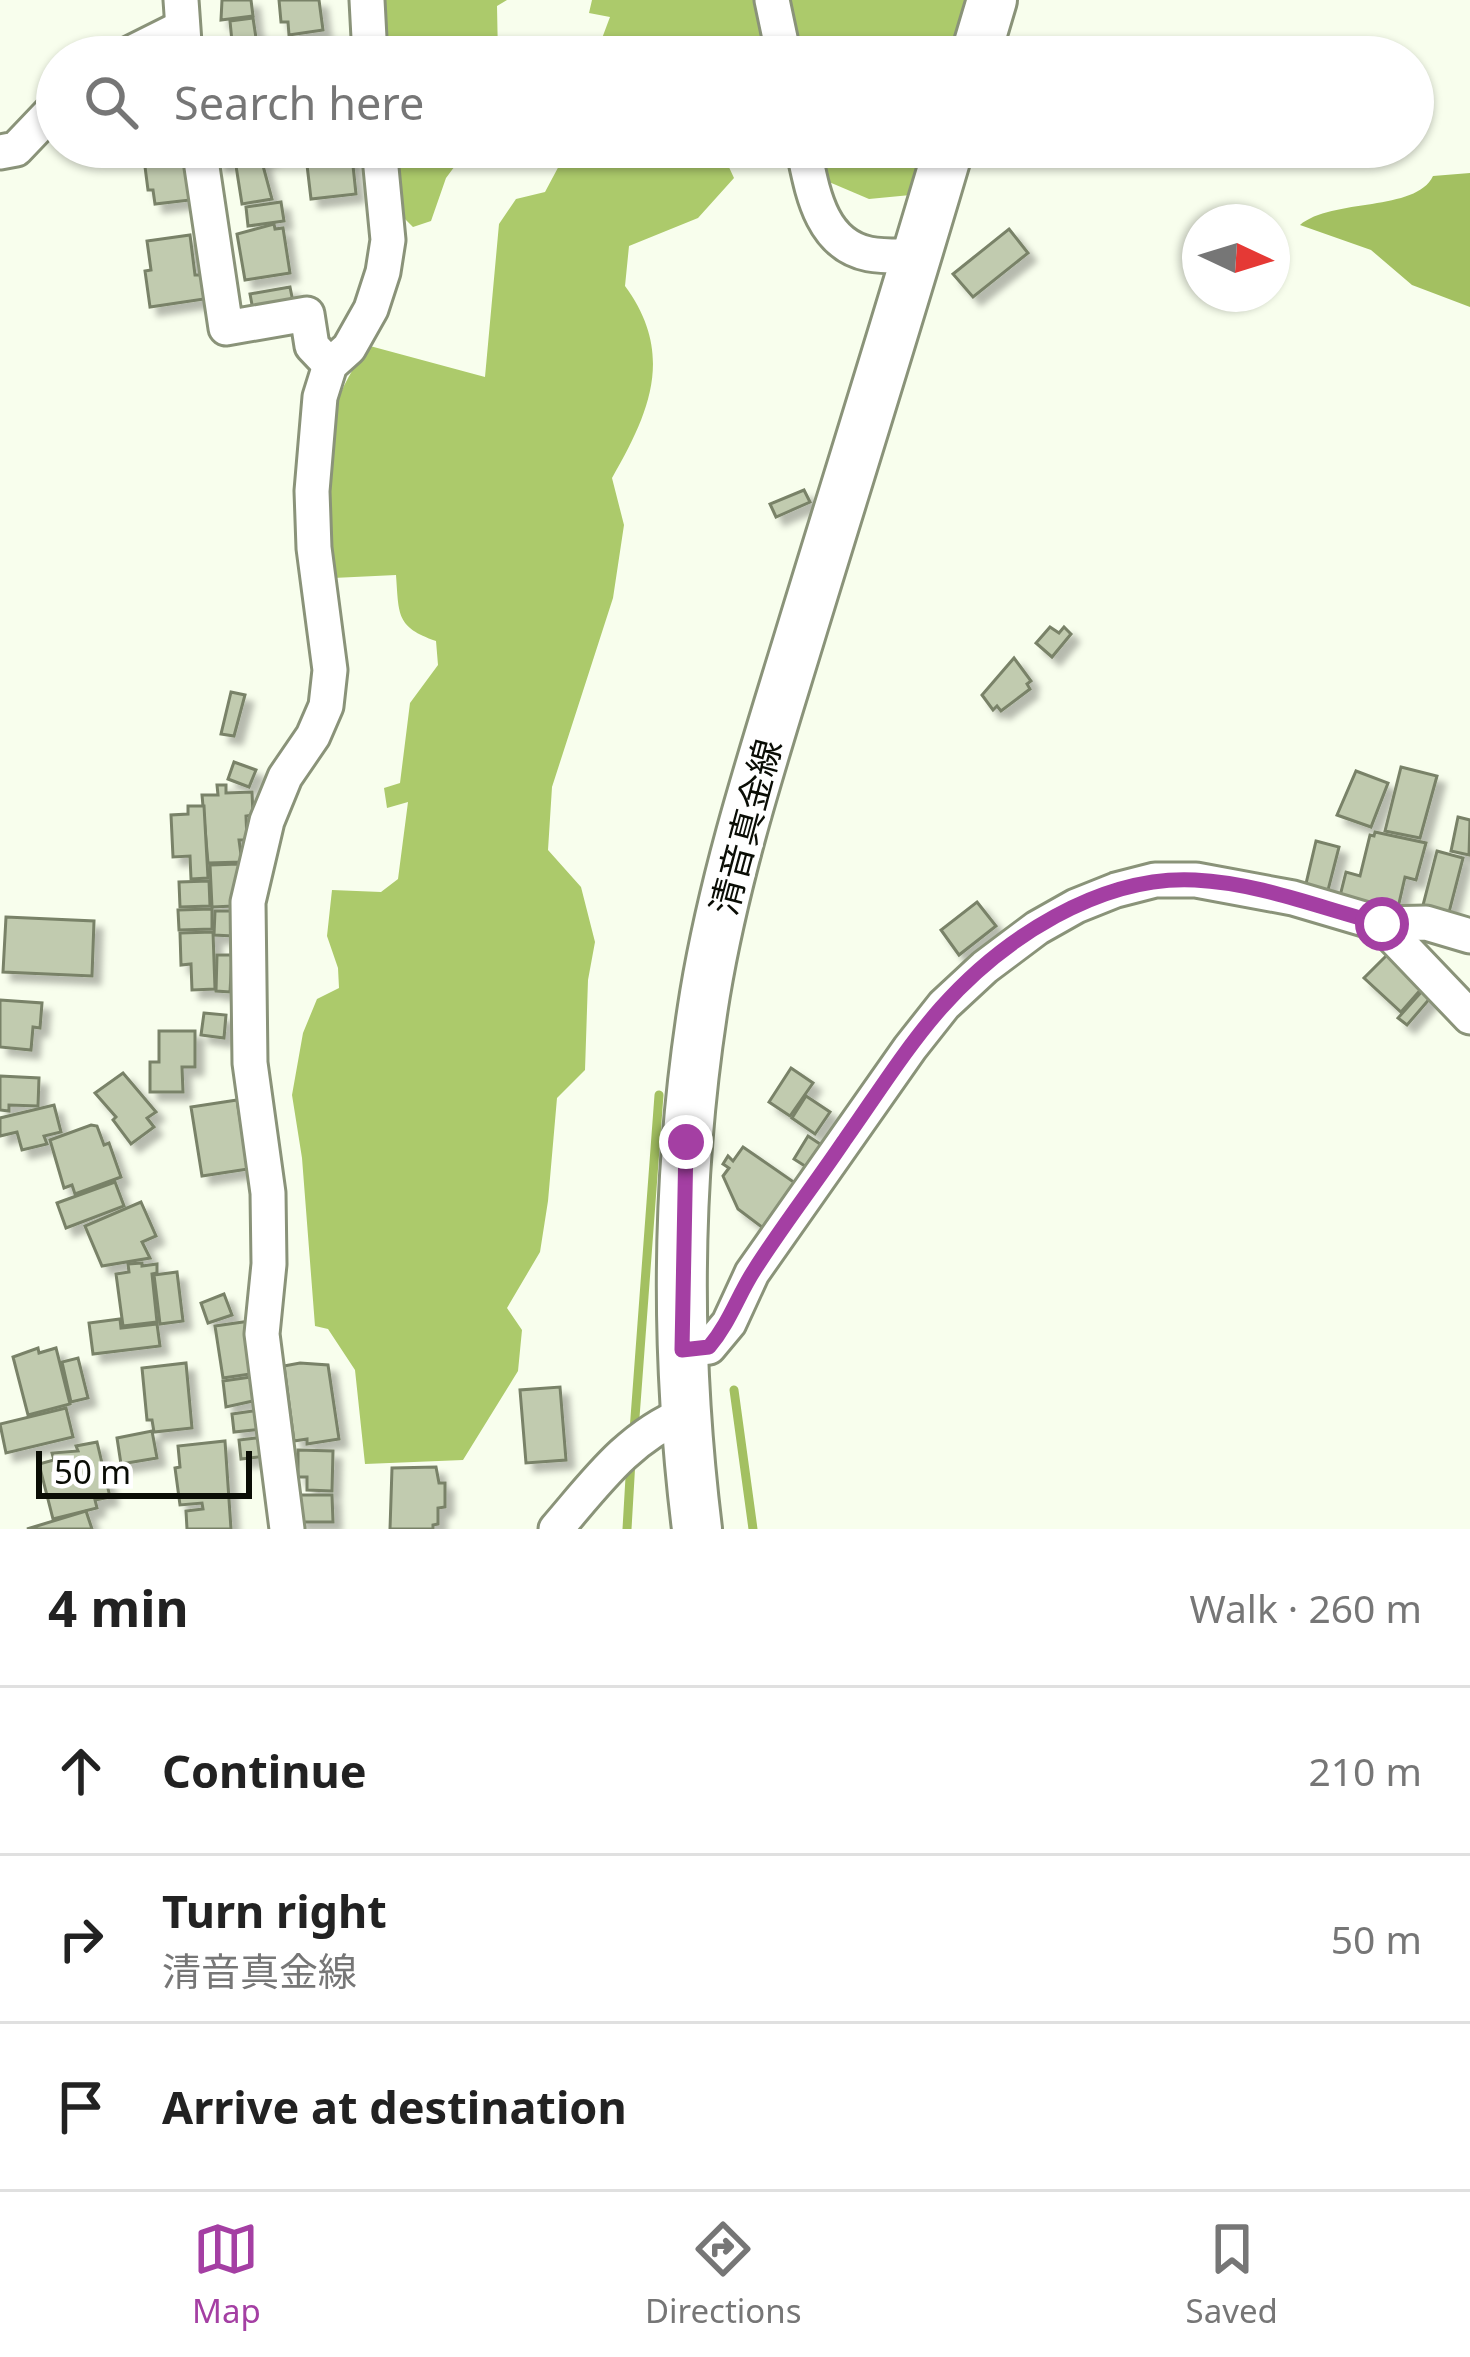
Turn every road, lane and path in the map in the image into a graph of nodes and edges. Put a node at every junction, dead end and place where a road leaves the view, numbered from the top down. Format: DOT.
graph roads {
  1 [pos="367,0"];
  2 [pos="772,0"];
  3 [pos="992,0"];
  4 [pos="369,36"];
  5 [pos="780,36"];
  6 [pos="981,36"];
  7 [pos="36,128"];
  8 [pos="0,152"];
  9 [pos="202,168"];
  10 [pos="381,168"];
  11 [pos="809,168"];
  12 [pos="943,168"];
  13 [pos="917,256"];
  14 [pos="330,365"];
  15 [pos="1382,924"];
  16 [pos="1470,936"];
  17 [pos="1470,1017"];
  18 [pos="682,1350"];
  19 [pos="654,1432"];
  20 [pos="287,1529"];
  21 [pos="556,1529"];
  22 [pos="697,1529"];
  1 -- 4 [label="street"];
  2 -- 5 [label="street"];
  3 -- 6 [label="main road"];
  7 -- 8 [label="street"];
  9 -- 14 [label="street"];
  10 -- 14 [label="street"];
  11 -- 13 [label="street"];
  12 -- 13 [label="main road, 清音真金線"];
  13 -- 18 [label="main road, 清音真金線"];
  14 -- 20 [label="street"];
  15 -- 16 [label="street"];
  15 -- 17 [label="street"];
  15 -- 18 [label="street"];
  18 -- 19 [label="main road, 清音真金線"];
  19 -- 21 [label="street"];
  19 -- 22 [label="main road, 清音真金線"];
}
